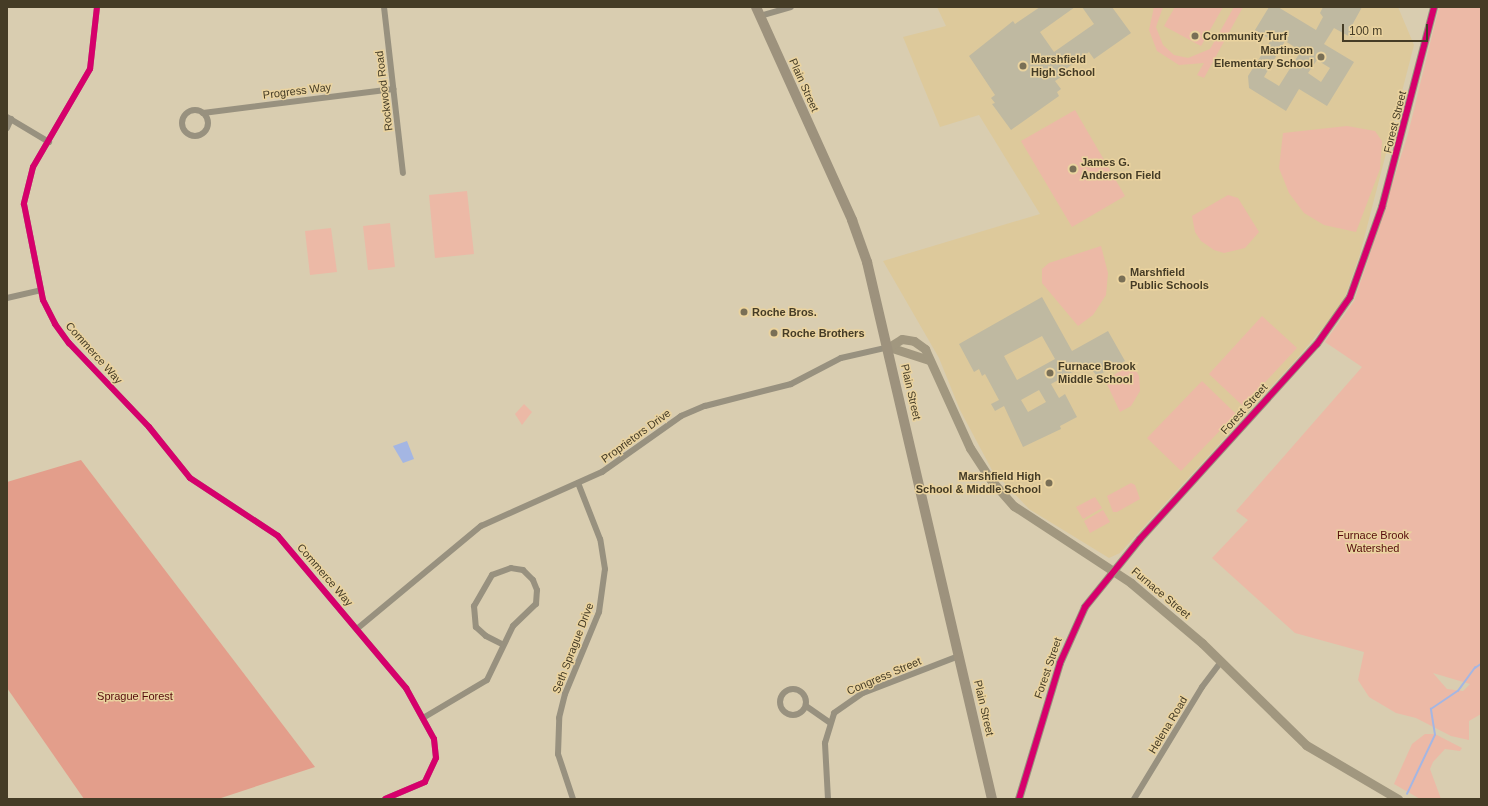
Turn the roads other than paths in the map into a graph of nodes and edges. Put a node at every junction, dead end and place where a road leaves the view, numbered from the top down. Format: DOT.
graph roads {
  1 [pos="97,7"];
  2 [pos="384,7"];
  3 [pos="791,7"];
  4 [pos="1434,7"];
  5 [pos="758,11"];
  6 [pos="394,89"];
  7 [pos="203,113"];
  8 [pos="9,118"];
  9 [pos="7,128"];
  10 [pos="49,142"];
  11 [pos="403,173"];
  12 [pos="41,290"];
  13 [pos="7,298"];
  14 [pos="889,347"];
  15 [pos="929,360"];
  16 [pos="578,483"];
  17 [pos="1114,570"];
  18 [pos="358,628"];
  19 [pos="502,644"];
  20 [pos="959,656"];
  21 [pos="1221,662"];
  22 [pos="806,706"];
  23 [pos="423,718"];
  24 [pos="829,722"];
  25 [pos="386,799"];
  26 [pos="573,799"];
  27 [pos="828,799"];
  28 [pos="992,799"];
  29 [pos="1019,799"];
  30 [pos="1134,799"];
  31 [pos="1398,799"];
  1 -- 10 [label="street, Commerce Way"];
  2 -- 6 [label="street, Rockwood Road"];
  3 -- 5 [label="street"];
  4 -- 17 [label="street, Forest Street"];
  5 -- 14 [label="main road, Plain Street"];
  6 -- 7 [label="street, Progress Way"];
  6 -- 11 [label="street, Rockwood Road"];
  7 -- 7 [label="street, Progress Way"];
  8 -- 9 [label="street"];
  8 -- 10 [label="street"];
  10 -- 12 [label="street, Commerce Way"];
  12 -- 13 [label="street"];
  12 -- 18 [label="street, Commerce Way"];
  14 -- 15 [label="main road"];
  14 -- 15 [label="main road, Furnace Street"];
  14 -- 16 [label="street, Proprietors Drive"];
  14 -- 20 [label="main road, Plain Street"];
  15 -- 17 [label="main road, Furnace Street"];
  16 -- 18 [label="street, Proprietors Drive"];
  16 -- 26 [label="street, Seth Sprague Drive"];
  17 -- 21 [label="main road, Furnace Street"];
  17 -- 29 [label="street, Forest Street"];
  18 -- 23 [label="street, Commerce Way"];
  19 -- 19 [label="street"];
  19 -- 23 [label="street"];
  20 -- 24 [label="street, Congress Street"];
  20 -- 28 [label="main road, Plain Street"];
  21 -- 30 [label="street, Helena Road"];
  21 -- 31 [label="main road, Furnace Street"];
  22 -- 22 [label="street"];
  22 -- 24 [label="street"];
  23 -- 25 [label="street, Commerce Way"];
  24 -- 27 [label="street, Congress Street"];
}
